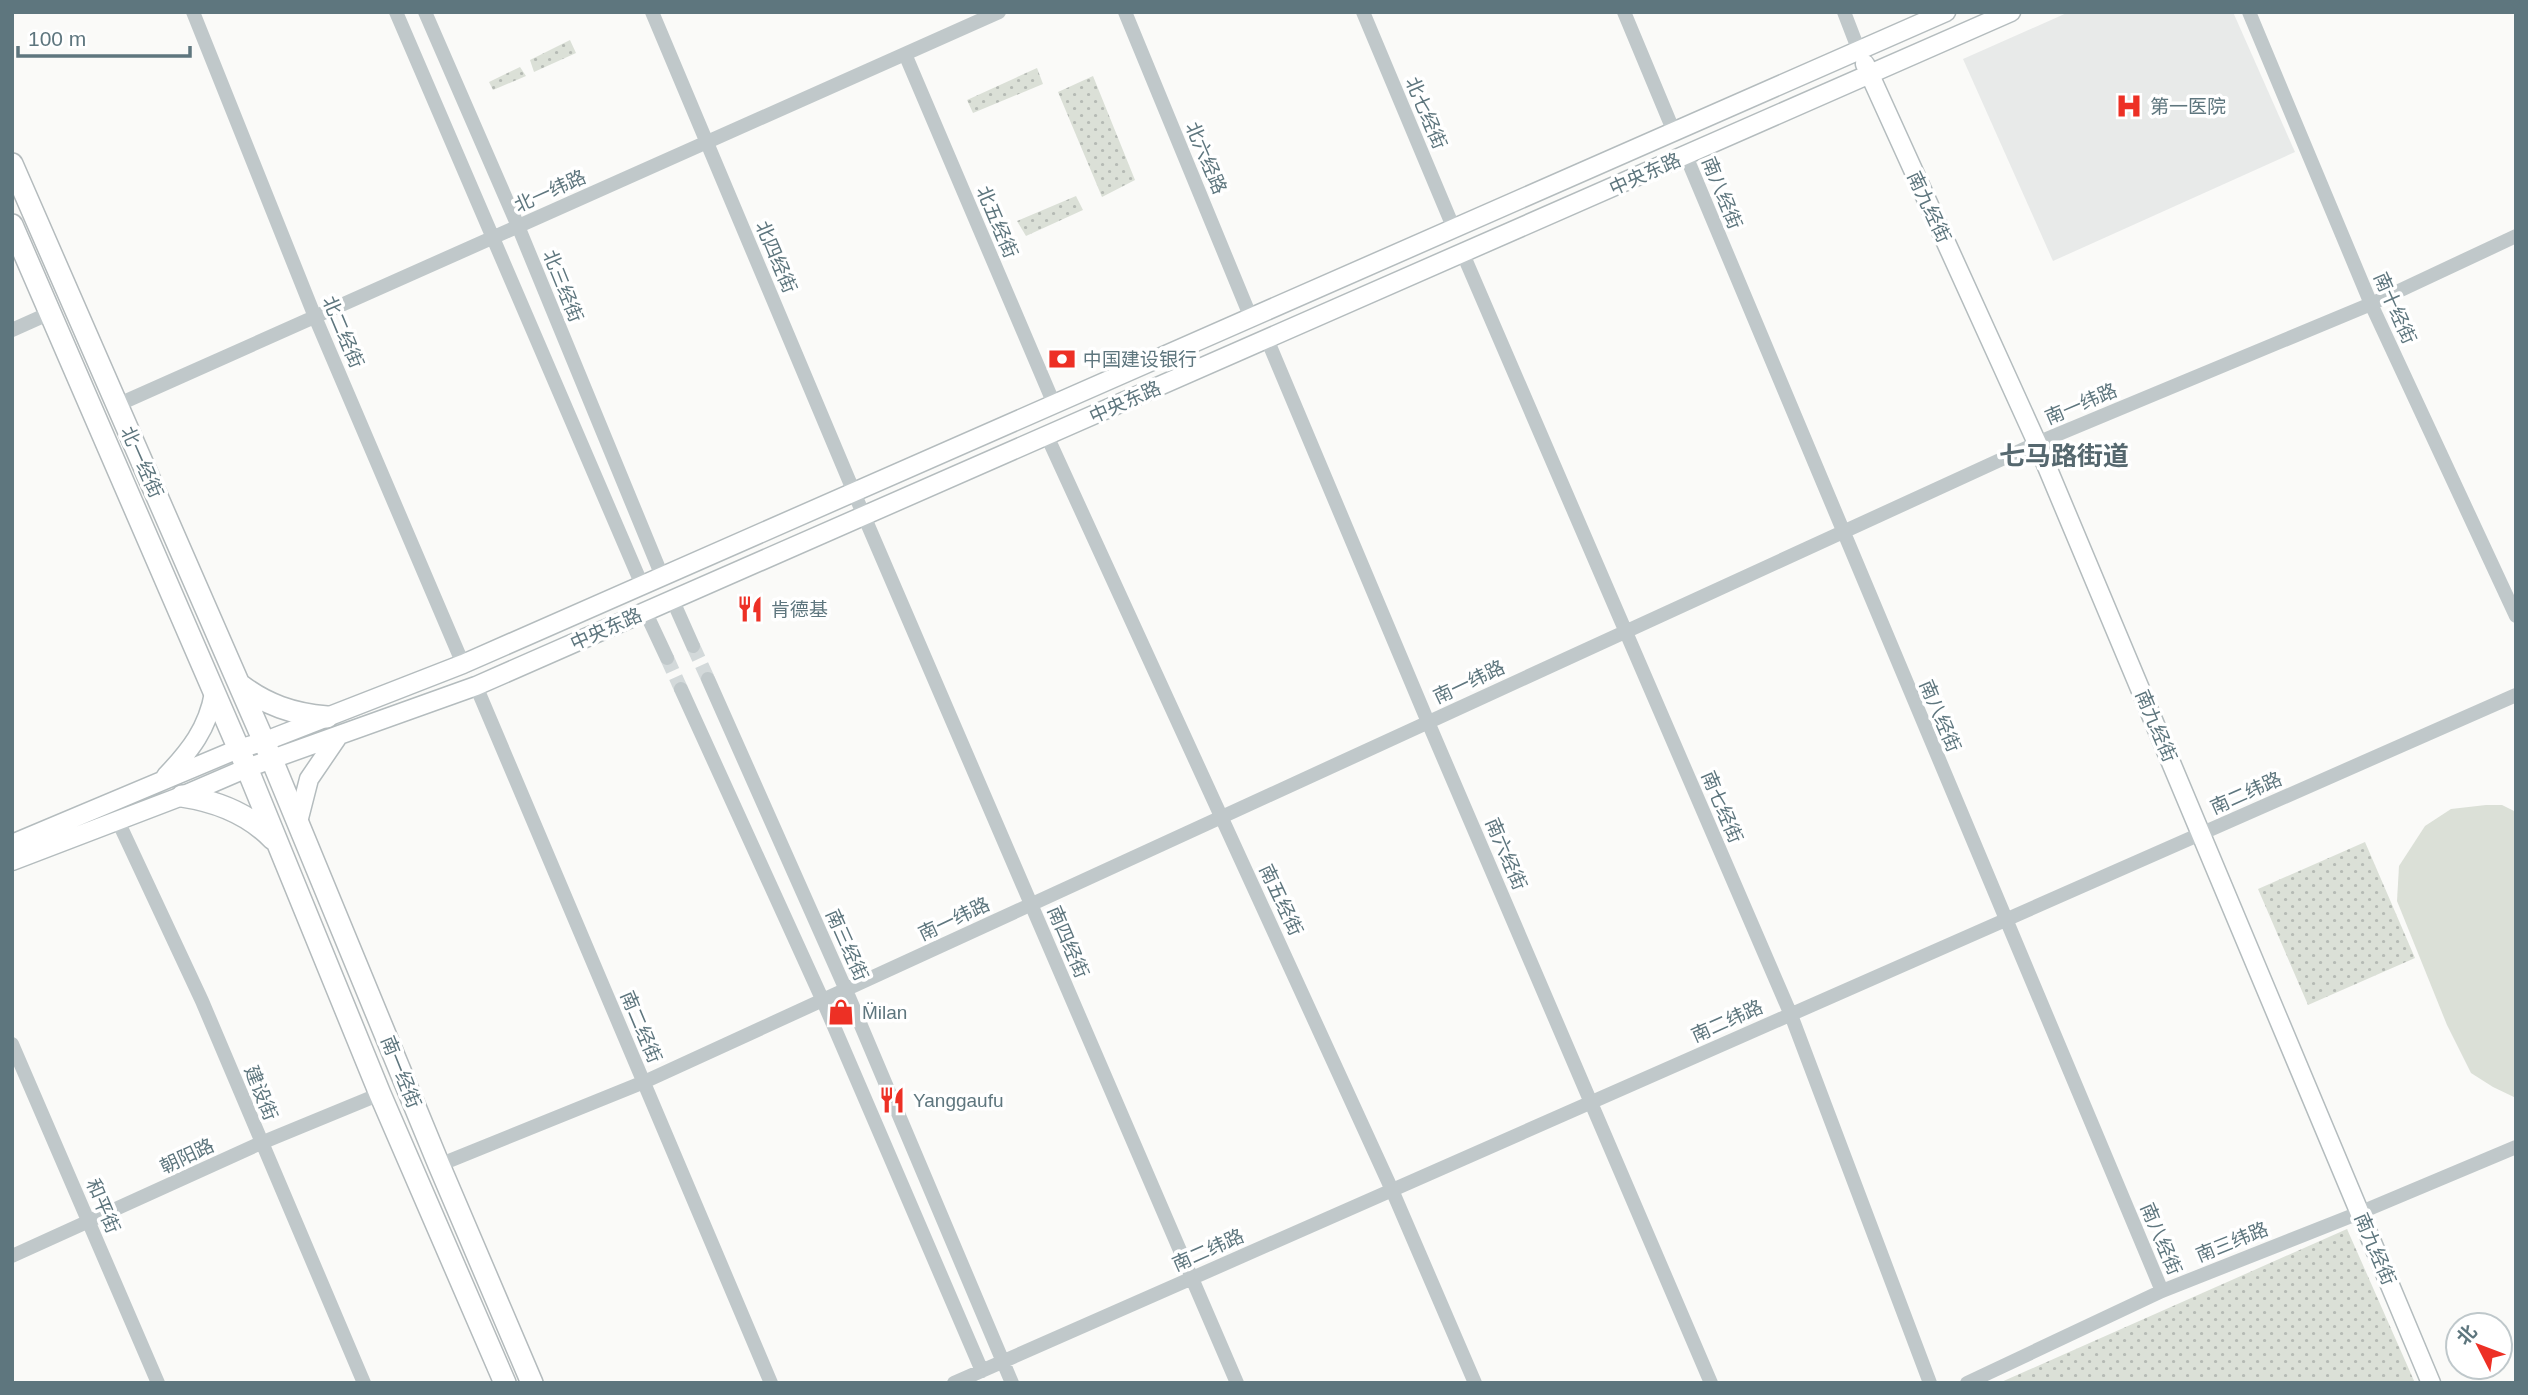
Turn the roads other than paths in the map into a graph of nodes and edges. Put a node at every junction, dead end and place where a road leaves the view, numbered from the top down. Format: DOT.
graph roads {
  1 [pos="193,12"];
  2 [pos="396,12"];
  3 [pos="425,12"];
  4 [pos="652,12"];
  5 [pos="999,12"];
  6 [pos="1125,12"];
  7 [pos="1363,12"];
  8 [pos="1624,12"];
  9 [pos="1843,12"];
  10 [pos="1946,12"];
  11 [pos="2011,12"];
  12 [pos="2249,12"];
  13 [pos="1859,51"];
  14 [pos="905,54"];
  15 [pos="1869,75"];
  16 [pos="1674,132"];
  17 [pos="707,142"];
  18 [pos="1686,156"];
  19 [pos="12,164"];
  20 [pos="12,225"];
  21 [pos="518,226"];
  22 [pos="1454,229"];
  23 [pos="2516,236"];
  24 [pos="492,238"];
  25 [pos="1463,254"];
  26 [pos="2371,304"];
  27 [pos="50,313"];
  28 [pos="315,317"];
  29 [pos="1251,318"];
  30 [pos="12,330"];
  31 [pos="1268,339"];
  32 [pos="1054,404"];
  33 [pos="117,405"];
  34 [pos="1047,436"];
  35 [pos="2037,443"];
  36 [pos="854,492"];
  37 [pos="864,516"];
  38 [pos="1842,533"];
  39 [pos="662,576"];
  40 [pos="642,586"];
  41 [pos="673,601"];
  42 [pos="645,611"];
  43 [pos="2516,616"];
  44 [pos="1625,632"];
  45 [pos="693,646"];
  46 [pos="667,658"];
  47 [pos="463,664"];
  48 [pos="708,679"];
  49 [pos="238,684"];
  50 [pos="476,686"];
  51 [pos="681,689"];
  52 [pos="214,694"];
  53 [pos="2516,695"];
  54 [pos="327,717"];
  55 [pos="1428,722"];
  56 [pos="340,736"];
  57 [pos="268,751"];
  58 [pos="243,758"];
  59 [pos="162,781"];
  60 [pos="182,796"];
  61 [pos="1221,817"];
  62 [pos="117,819"];
  63 [pos="298,822"];
  64 [pos="2201,834"];
  65 [pos="12,844"];
  66 [pos="278,845"];
  67 [pos="12,860"];
  68 [pos="1030,904"];
  69 [pos="2006,920"];
  70 [pos="846,990"];
  71 [pos="823,1001"];
  72 [pos="1791,1014"];
  73 [pos="12,1044"];
  74 [pos="644,1082"];
  75 [pos="380,1094"];
  76 [pos="1592,1102"];
  77 [pos="261,1143"];
  78 [pos="2516,1147"];
  79 [pos="439,1165"];
  80 [pos="1392,1190"];
  81 [pos="2359,1213"];
  82 [pos="89,1223"];
  83 [pos="12,1256"];
  84 [pos="1191,1279"];
  85 [pos="2162,1291"];
  86 [pos="1003,1361"];
  87 [pos="982,1371"];
  88 [pos="158,1383"];
  89 [pos="364,1383"];
  90 [pos="505,1383"];
  91 [pos="532,1383"];
  92 [pos="771,1383"];
  93 [pos="954,1383"];
  94 [pos="1012,1383"];
  95 [pos="1237,1383"];
  96 [pos="1475,1383"];
  97 [pos="1711,1383"];
  98 [pos="1930,1383"];
  99 [pos="1967,1383"];
  100 [pos="2431,1383"];
  1 -- 28 [label="street, 北二经街"];
  2 -- 24 [label="street"];
  3 -- 21 [label="street, 北三经街"];
  4 -- 17 [label="street, 北四经街"];
  5 -- 14 [label="street, 北一纬路"];
  6 -- 29 [label="street, 北六经路"];
  7 -- 22 [label="street, 北七经街"];
  8 -- 16 [label="street"];
  9 -- 13 [label="street"];
  10 -- 13 [label="main road, 中央东路"];
  11 -- 15 [label="main road, 中央东路"];
  12 -- 26 [label="street, 南十经街"];
  13 -- 15 [label="main road, 南九经街"];
  13 -- 16 [label="main road, 中央东路"];
  14 -- 17 [label="street, 北一纬路"];
  14 -- 32 [label="street, 北五经街"];
  15 -- 18 [label="main road, 中央东路"];
  15 -- 35 [label="main road, 南九经街"];
  16 -- 22 [label="main road, 中央东路"];
  17 -- 21 [label="street, 北一纬路"];
  17 -- 36 [label="street, 北四经街"];
  18 -- 25 [label="main road, 中央东路"];
  18 -- 38 [label="street, 南八经街"];
  19 -- 33 [label="highway, 北一经街"];
  20 -- 27 [label="highway, 北一经街"];
  21 -- 24 [label="street, 北一纬路"];
  21 -- 39 [label="street, 北三经街"];
  22 -- 29 [label="main road, 中央东路"];
  23 -- 26 [label="street, 南一纬路"];
  24 -- 28 [label="street, 北一纬路"];
  24 -- 40 [label="street"];
  25 -- 31 [label="main road, 中央东路"];
  25 -- 44 [label="street, 南七经街"];
  26 -- 35 [label="street, 南一纬路"];
  26 -- 43 [label="street, 南十经街"];
  27 -- 30 [label="street"];
  27 -- 52 [label="highway, 北一经街"];
  28 -- 33 [label="street, 北一纬路"];
  28 -- 47 [label="street, 北二经街"];
  29 -- 32 [label="main road, 中央东路"];
  31 -- 34 [label="main road, 中央东路"];
  31 -- 55 [label="street, 南六经街"];
  32 -- 36 [label="main road, 中央东路"];
  33 -- 49 [label="highway, 北一经街"];
  34 -- 37 [label="main road, 中央东路"];
  34 -- 61 [label="street, 南五经街"];
  35 -- 38 [label="street, 南一纬路"];
  35 -- 64 [label="main road, 南九经街"];
  36 -- 37 [label="street, 北四经街"];
  36 -- 39 [label="main road, 中央东路"];
  37 -- 41 [label="main road, 中央东路"];
  37 -- 68 [label="street, 南四经街"];
  38 -- 44 [label="street, 南一纬路"];
  38 -- 69 [label="street, 南八经街"];
  39 -- 40 [label="main road, 中央东路"];
  40 -- 47 [label="main road, 中央东路"];
  41 -- 42 [label="main road, 中央东路"];
  41 -- 45 [label="street"];
  42 -- 46 [label="street"];
  42 -- 50 [label="main road, 中央东路"];
  44 -- 55 [label="street, 南一纬路"];
  44 -- 72 [label="street, 南七经街"];
  47 -- 54 [label="main road, 中央东路"];
  48 -- 70 [label="street, 南三经街"];
  49 -- 54 [label="highway"];
  49 -- 57 [label="highway, 北一经街"];
  50 -- 56 [label="main road, 中央东路"];
  50 -- 74 [label="street, 南二经街"];
  51 -- 71 [label="street"];
  52 -- 58 [label="highway, 北一经街"];
  52 -- 59 [label="main road"];
  53 -- 64 [label="street, 南二纬路"];
  54 -- 57 [label="main road, 中央东路"];
  55 -- 61 [label="street, 南一纬路"];
  55 -- 76 [label="street, 南六经街"];
  56 -- 57 [label="main road, 中央东路"];
  56 -- 63 [label="main road"];
  57 -- 58 [label="main road"];
  57 -- 63 [label="highway, 南一经街"];
  58 -- 59 [label="main road"];
  58 -- 60 [label="main road"];
  58 -- 66 [label="highway, 南一经街"];
  59 -- 65 [label="main road"];
  60 -- 62 [label="main road"];
  60 -- 66 [label="highway"];
  61 -- 68 [label="street, 南一纬路"];
  61 -- 80 [label="street, 南五经街"];
  62 -- 67 [label="main road"];
  62 -- 77 [label="street, 建设街"];
  63 -- 79 [label="highway, 南一经街"];
  64 -- 69 [label="street, 南二纬路"];
  64 -- 81 [label="main road, 南九经街"];
  66 -- 75 [label="highway, 南一经街"];
  68 -- 70 [label="street, 南一纬路"];
  68 -- 84 [label="street, 南四经街"];
  69 -- 72 [label="street, 南二纬路"];
  69 -- 85 [label="street, 南八经街"];
  70 -- 71 [label="street, 南一纬路"];
  70 -- 86 [label="street, 南三经街"];
  71 -- 74 [label="street, 南一纬路"];
  71 -- 87 [label="street"];
  72 -- 76 [label="street, 南二纬路"];
  72 -- 98 [label="street, 南七经街"];
  73 -- 82 [label="street, 和平街"];
  74 -- 79 [label="street, 南一纬路"];
  74 -- 92 [label="street, 南二经街"];
  75 -- 77 [label="street, 朝阳路"];
  75 -- 90 [label="highway, 南一经街"];
  76 -- 80 [label="street, 南二纬路"];
  76 -- 97 [label="street, 南六经街"];
  77 -- 82 [label="street, 朝阳路"];
  77 -- 89 [label="street, 建设街"];
  78 -- 81 [label="street, 南三纬路"];
  79 -- 91 [label="highway, 南一经街"];
  80 -- 84 [label="street, 南二纬路"];
  80 -- 96 [label="street, 南五经街"];
  81 -- 85 [label="street, 南三纬路"];
  81 -- 100 [label="main road, 南九经街"];
  82 -- 83 [label="street, 朝阳路"];
  82 -- 88 [label="street, 和平街"];
  84 -- 86 [label="street, 南二纬路"];
  84 -- 95 [label="street, 南四经街"];
  85 -- 99 [label="street, 南三纬路"];
  86 -- 87 [label="street, 南二纬路"];
  86 -- 94 [label="street, 南三经街"];
  87 -- 93 [label="street, 南二纬路"];
}
